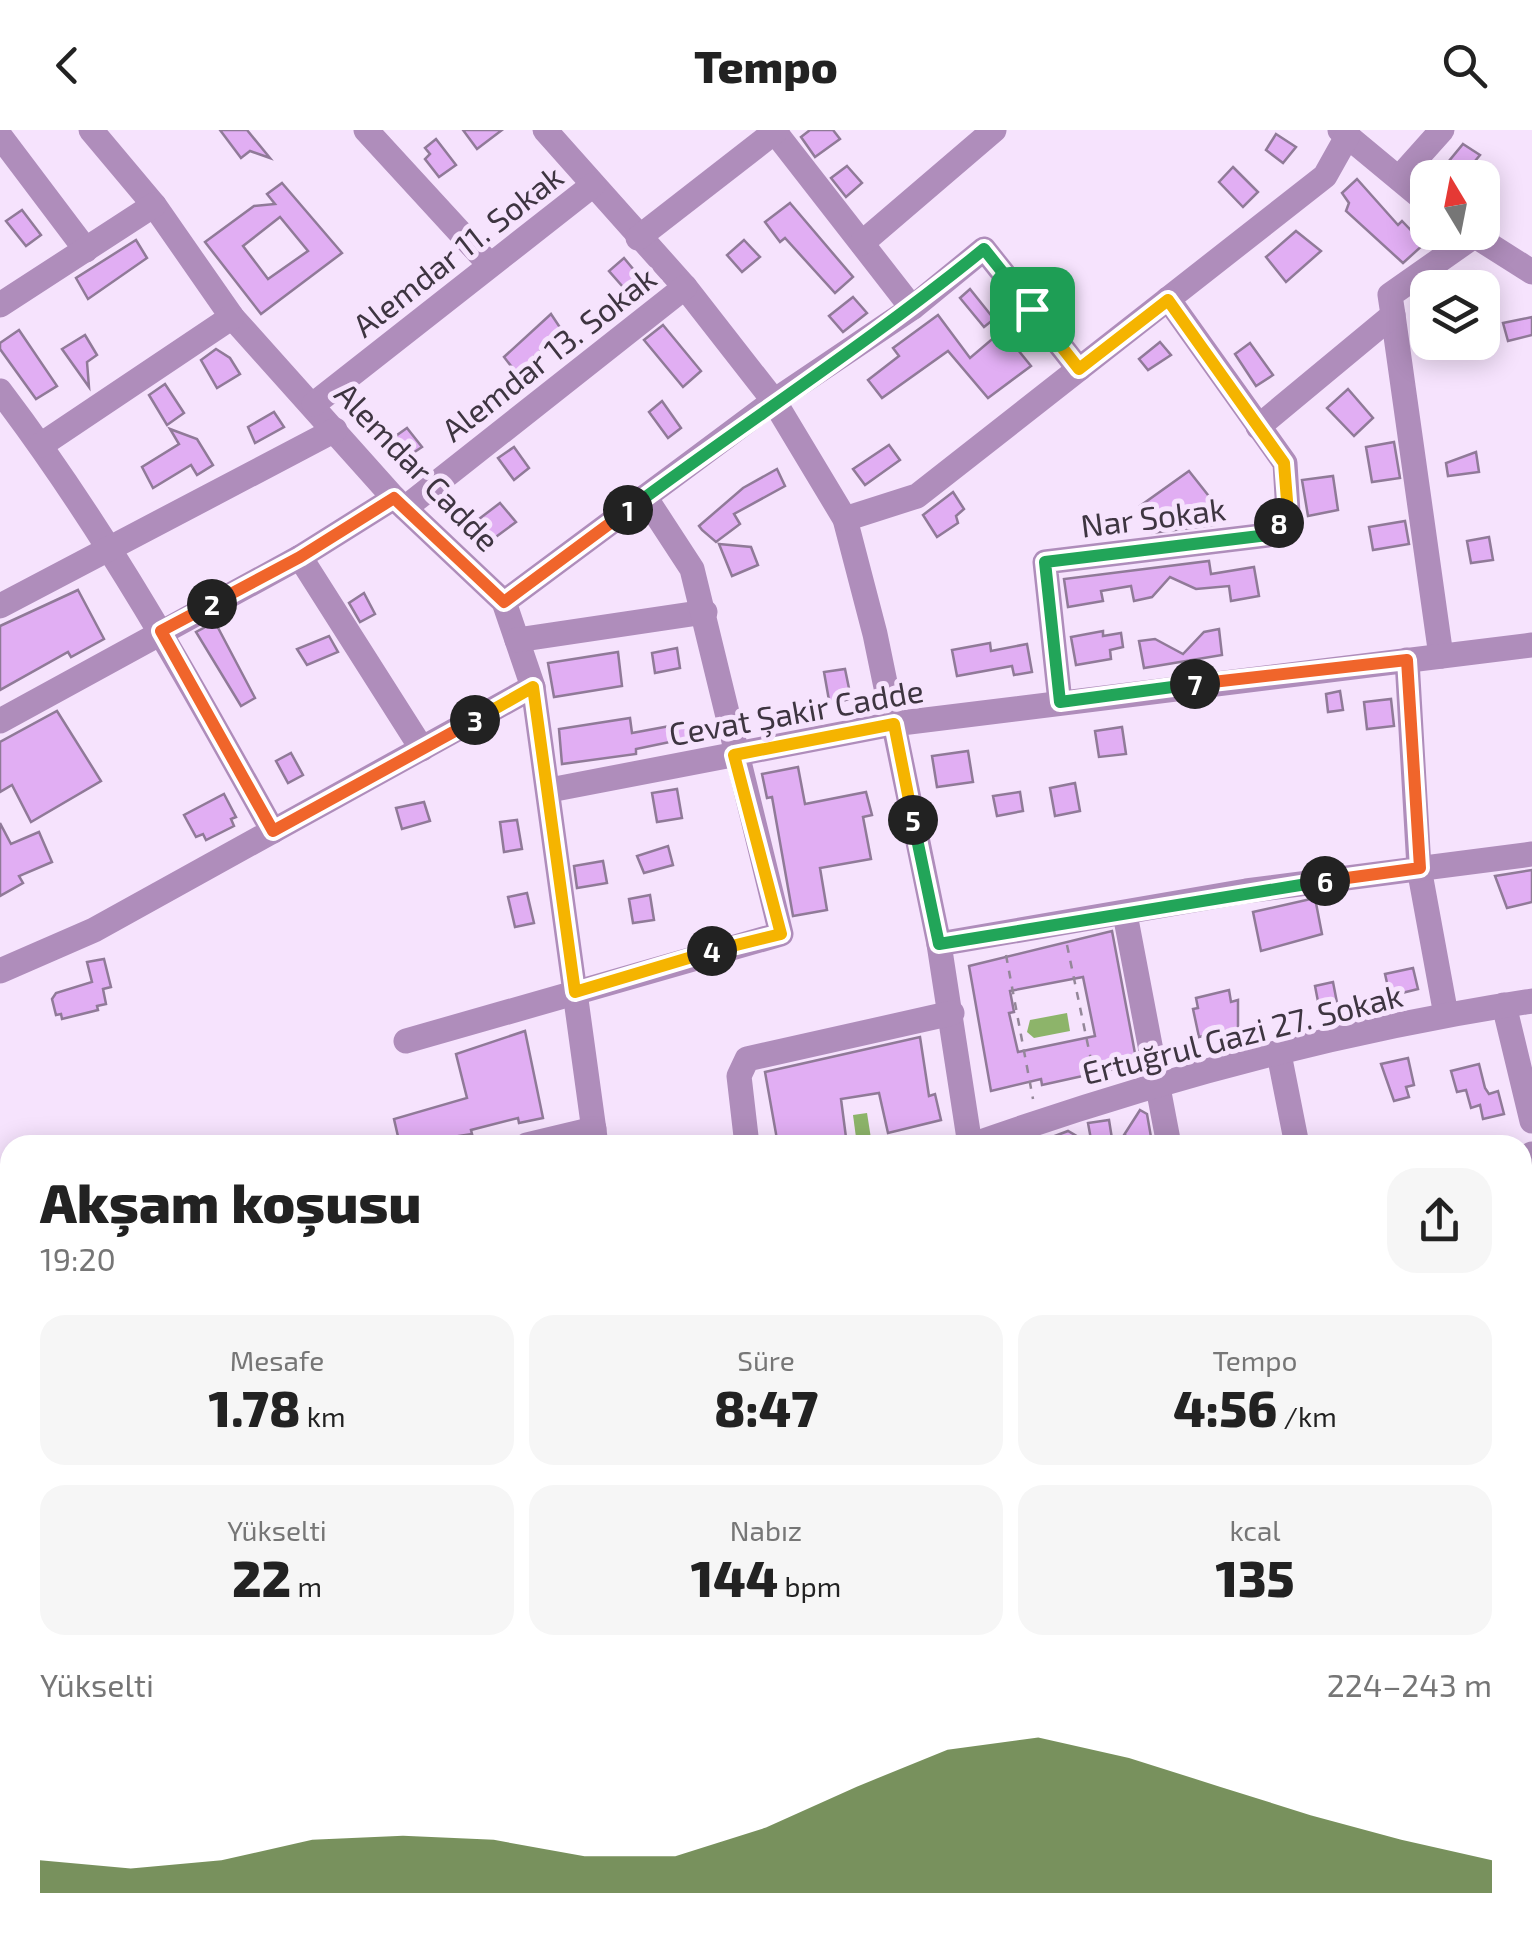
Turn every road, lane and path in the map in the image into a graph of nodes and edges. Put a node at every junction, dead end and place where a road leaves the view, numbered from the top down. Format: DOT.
graph roads {
  1 [pos="366,130"];
  2 [pos="545,130"];
  3 [pos="994,130"];
  4 [pos="1442,130"];
  5 [pos="94,131"];
  6 [pos="776,131"];
  7 [pos="1344,132"];
  8 [pos="0,136"];
  9 [pos="1399,178"];
  10 [pos="592,184"];
  11 [pos="1410,187"];
  12 [pos="154,205"];
  13 [pos="638,238"];
  14 [pos="862,243"];
  15 [pos="86,250"];
  16 [pos="1450,250"];
  17 [pos="1497,250"];
  18 [pos="488,264"];
  19 [pos="1532,272"];
  20 [pos="685,288"];
  21 [pos="1168,300"];
  22 [pos="0,306"];
  23 [pos="912,308"];
  24 [pos="1393,315"];
  25 [pos="232,317"];
  26 [pos="1079,369"];
  27 [pos="0,392"];
  28 [pos="774,401"];
  29 [pos="314,404"];
  30 [pos="1258,427"];
  31 [pos="335,430"];
  32 [pos="41,445"];
  33 [pos="645,497"];
  34 [pos="400,503"];
  35 [pos="845,519"];
  36 [pos="110,552"];
  37 [pos="300,557"];
  38 [pos="504,602"];
  39 [pos="0,606"];
  40 [pos="705,612"];
  41 [pos="161,631"];
  42 [pos="517,640"];
  43 [pos="1532,646"];
  44 [pos="1441,656"];
  45 [pos="1407,660"];
  46 [pos="533,687"];
  47 [pos="1060,702"];
  48 [pos="0,721"];
  49 [pos="894,724"];
  50 [pos="422,750"];
  51 [pos="734,755"];
  52 [pos="550,790"];
  53 [pos="273,831"];
  54 [pos="1532,854"];
  55 [pos="1420,868"];
  56 [pos="1125,914"];
  57 [pos="1062,924"];
  58 [pos="1002,934"];
  59 [pos="939,944"];
  60 [pos="0,971"];
  61 [pos="575,992"];
  62 [pos="1532,1001"];
  63 [pos="1504,1005"];
  64 [pos="952,1013"];
  65 [pos="1446,1015"];
  66 [pos="406,1041"];
  67 [pos="1279,1054"];
  68 [pos="1159,1083"];
  69 [pos="1099,1100"];
  70 [pos="1532,1121"];
  71 [pos="1037,1122"];
  72 [pos="595,1135"];
  73 [pos="747,1135"];
  74 [pos="970,1135"];
  75 [pos="1000,1135"];
  76 [pos="1167,1135"];
  77 [pos="1295,1135"];
  1 -- 18 [label="street"];
  2 -- 10 [label="street"];
  3 -- 14 [label="street"];
  4 -- 9 [label="street"];
  5 -- 12 [label="street, Alemdar Cadde"];
  6 -- 13 [label="street"];
  6 -- 14 [label="street"];
  7 -- 9 [label="street"];
  7 -- 21 [label="street"];
  8 -- 15 [label="street"];
  9 -- 11 [label="street"];
  10 -- 13 [label="street"];
  10 -- 18 [label="street, Alemdar 11. Sokak"];
  12 -- 15 [label="street"];
  12 -- 25 [label="street, Alemdar Cadde"];
  13 -- 20 [label="street"];
  14 -- 23 [label="street"];
  15 -- 22 [label="street"];
  16 -- 24 [label="street"];
  17 -- 19 [label="street"];
  18 -- 29 [label="street, Alemdar 11. Sokak"];
  20 -- 28 [label="street"];
  20 -- 34 [label="street, Alemdar 13. Sokak"];
  21 -- 26 [label="street"];
  21 -- 30 [label="street"];
  23 -- 26 [label="street"];
  23 -- 28 [label="street"];
  24 -- 30 [label="street"];
  24 -- 44 [label="street"];
  25 -- 29 [label="street, Alemdar Cadde"];
  25 -- 32 [label="street"];
  26 -- 35 [label="street"];
  27 -- 32 [label="street"];
  28 -- 33 [label="street"];
  28 -- 35 [label="street"];
  29 -- 31 [label="street, Alemdar Cadde"];
  30 -- 47 [label="street, Nar Sokak"];
  31 -- 34 [label="street, Alemdar Cadde"];
  31 -- 36 [label="street"];
  32 -- 36 [label="street"];
  33 -- 38 [label="street"];
  33 -- 40 [label="street"];
  34 -- 37 [label="street, Alemdar 13. Sokak"];
  34 -- 38 [label="street, Alemdar Cadde"];
  35 -- 49 [label="street"];
  36 -- 39 [label="street"];
  36 -- 41 [label="street"];
  37 -- 41 [label="street, Alemdar 13. Sokak"];
  37 -- 50 [label="street"];
  38 -- 42 [label="street, Alemdar Cadde"];
  40 -- 42 [label="street"];
  40 -- 51 [label="street"];
  41 -- 48 [label="street, Alemdar 13. Sokak"];
  41 -- 53 [label="street"];
  42 -- 46 [label="street, Alemdar Cadde"];
  43 -- 44 [label="street, Cevat Şakir Cadde"];
  44 -- 45 [label="street, Cevat Şakir Cadde"];
  45 -- 47 [label="street, Cevat Şakir Cadde"];
  45 -- 55 [label="street"];
  46 -- 50 [label="street"];
  46 -- 52 [label="street, Alemdar Cadde"];
  47 -- 49 [label="street, Cevat Şakir Cadde"];
  49 -- 51 [label="street, Cevat Şakir Cadde"];
  49 -- 59 [label="street"];
  50 -- 53 [label="street"];
  51 -- 52 [label="street, Cevat Şakir Cadde"];
  51 -- 61 [label="street"];
  52 -- 61 [label="street, Alemdar Cadde"];
  53 -- 60 [label="street"];
  54 -- 55 [label="street"];
  55 -- 56 [label="street"];
  55 -- 65 [label="street"];
  56 -- 57 [label="street"];
  56 -- 68 [label="street"];
  57 -- 58 [label="street"];
  57 -- 69 [label="path"];
  58 -- 59 [label="street"];
  58 -- 71 [label="path"];
  59 -- 64 [label="street"];
  61 -- 66 [label="street"];
  61 -- 72 [label="street, Alemdar Cadde"];
  62 -- 63 [label="street, Ertuğrul Gazi 27. Sokak"];
  63 -- 65 [label="street, Ertuğrul Gazi 27. Sokak"];
  63 -- 70 [label="street"];
  64 -- 73 [label="street"];
  64 -- 74 [label="street"];
  65 -- 67 [label="street, Ertuğrul Gazi 27. Sokak"];
  67 -- 68 [label="street, Ertuğrul Gazi 27. Sokak"];
  67 -- 77 [label="street"];
  68 -- 69 [label="street, Ertuğrul Gazi 27. Sokak"];
  68 -- 76 [label="street"];
  69 -- 71 [label="street, Ertuğrul Gazi 27. Sokak"];
  71 -- 75 [label="street, Ertuğrul Gazi 27. Sokak"];
}
